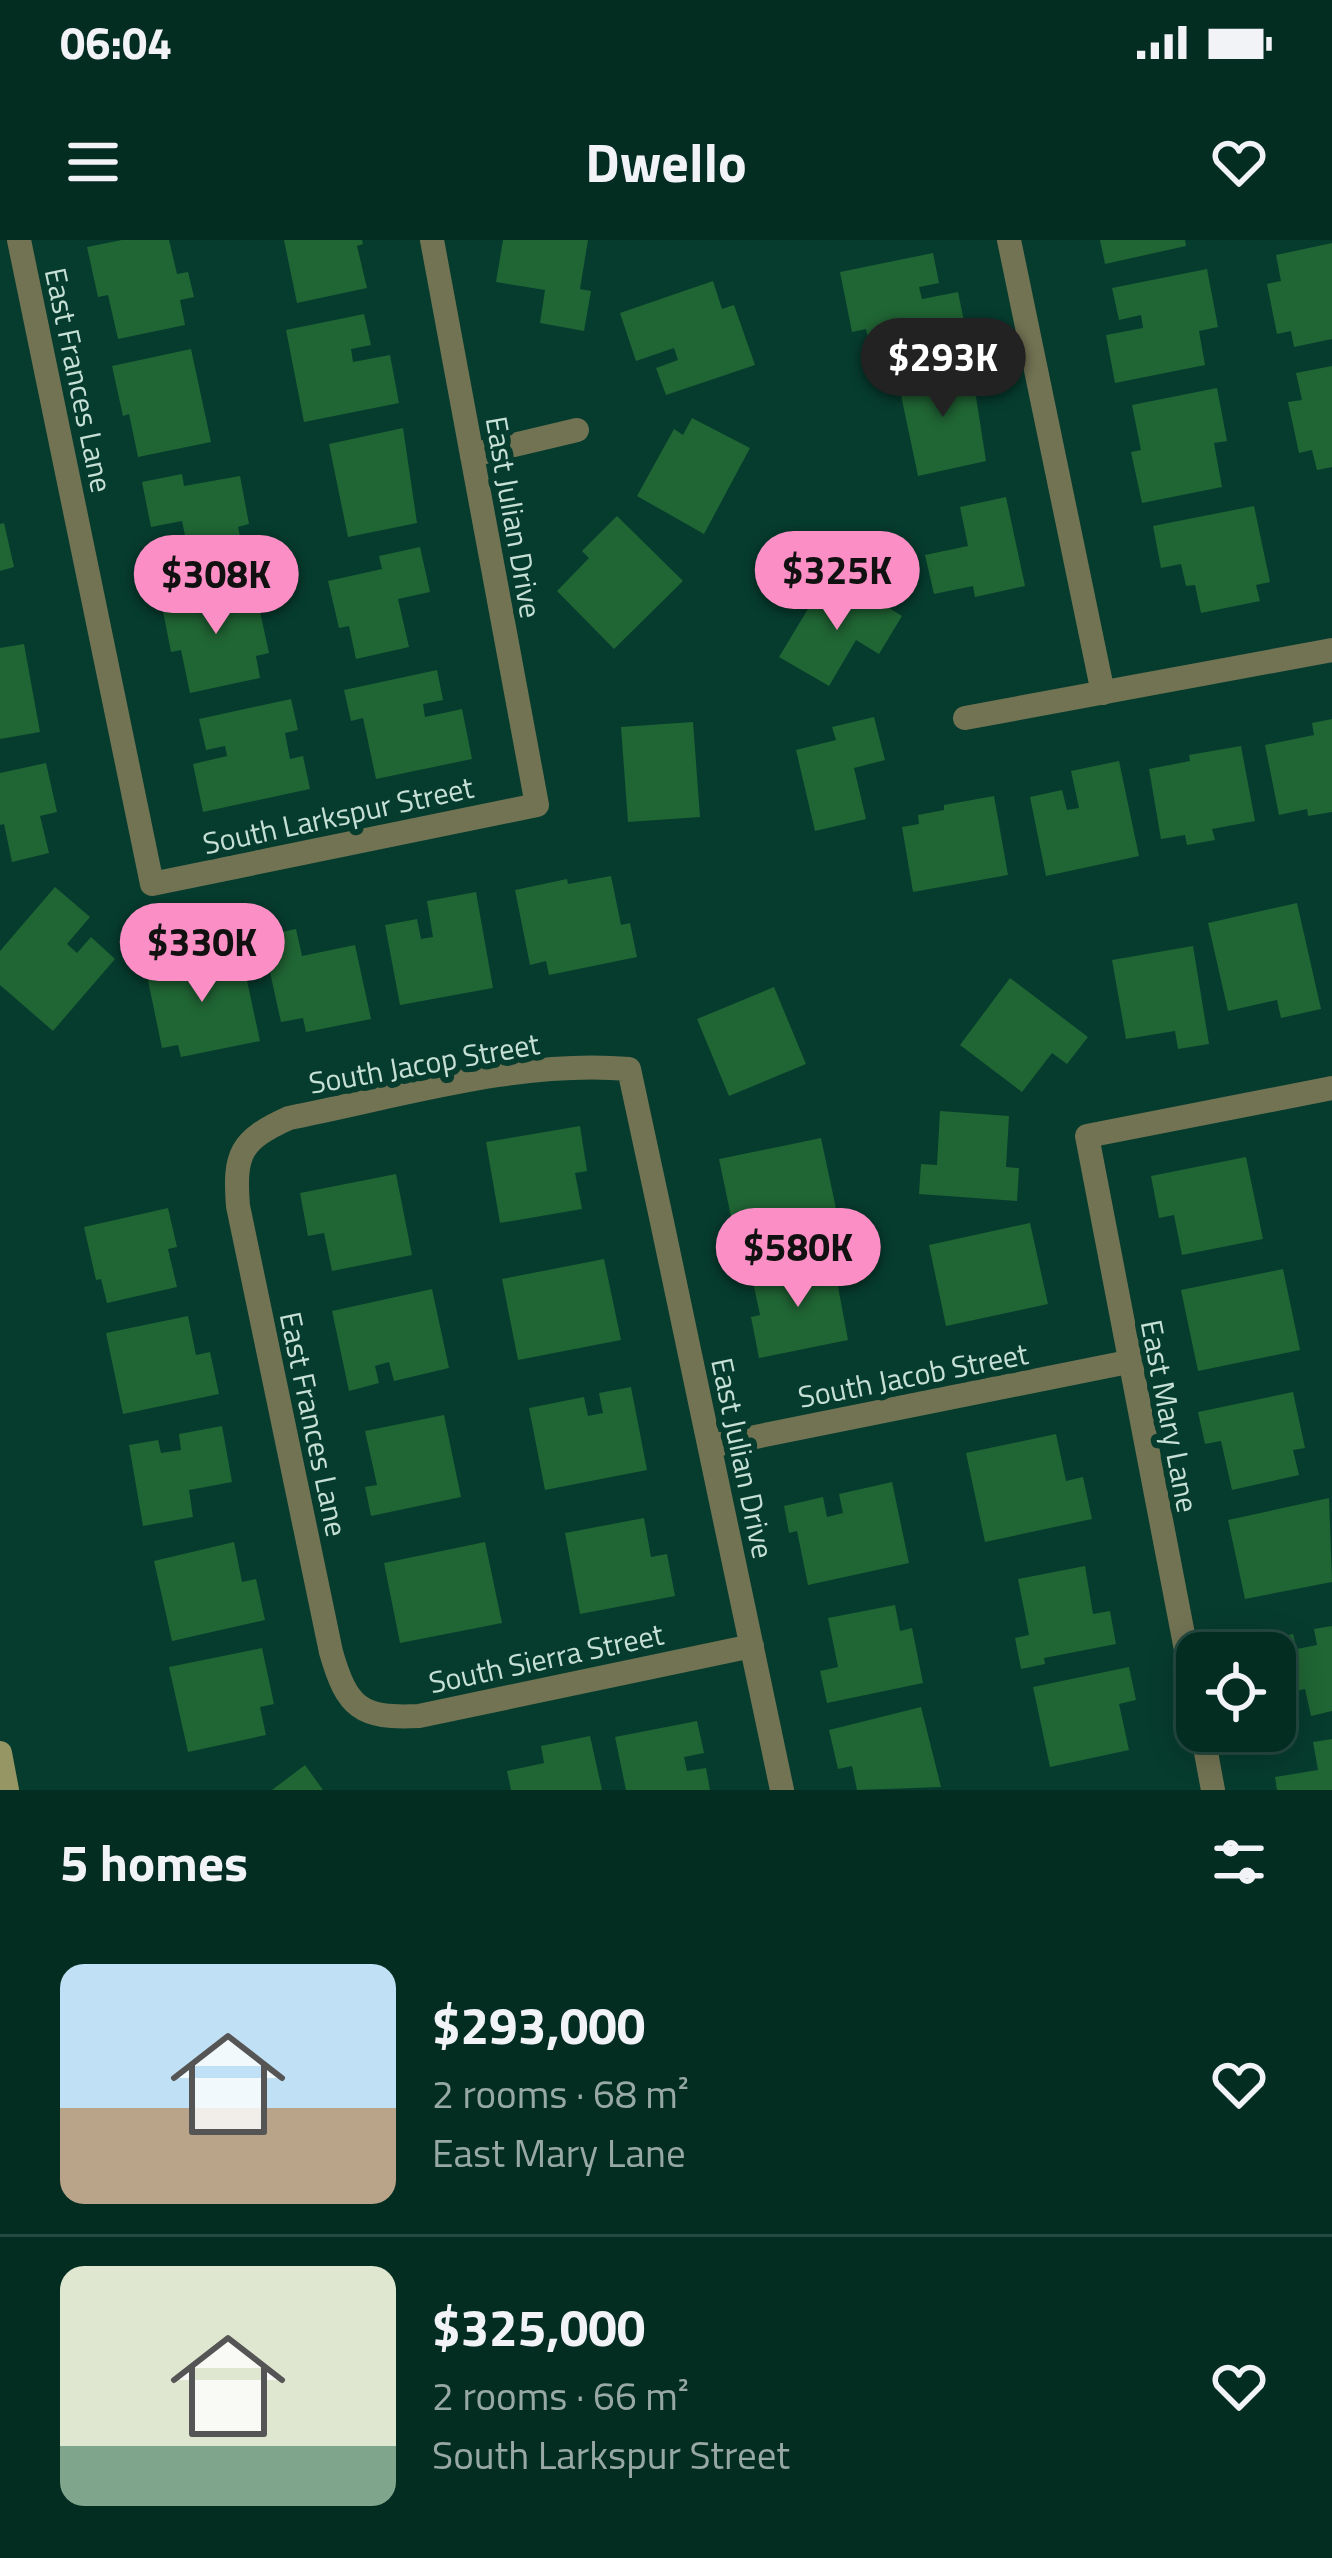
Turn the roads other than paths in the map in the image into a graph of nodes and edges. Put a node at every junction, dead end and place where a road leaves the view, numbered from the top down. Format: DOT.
graph roads {
  1 [pos="20,240"];
  2 [pos="432,240"];
  3 [pos="1009,240"];
  4 [pos="577,430"];
  5 [pos="472,455"];
  6 [pos="1332,650"];
  7 [pos="1103,693"];
  8 [pos="965,718"];
  9 [pos="537,806"];
  10 [pos="152,884"];
  11 [pos="629,1069"];
  12 [pos="1332,1088"];
  13 [pos="241,1151"];
  14 [pos="1128,1362"];
  15 [pos="710,1446"];
  16 [pos="1182,1632"];
  17 [pos="752,1646"];
  18 [pos="353,1705"];
  19 [pos="1206,1752"];
  20 [pos="0,1753"];
  21 [pos="8,1790"];
  22 [pos="782,1790"];
  23 [pos="1213,1790"];
  1 -- 10 [label="street, East Frances Lane"];
  2 -- 5 [label="street, East Julian Drive"];
  3 -- 7 [label="street"];
  4 -- 5 [label="street"];
  5 -- 9 [label="street, East Julian Drive"];
  6 -- 7 [label="street"];
  7 -- 8 [label="street"];
  9 -- 10 [label="street, South Larkspur Street"];
  11 -- 13 [label="street, South Jacop Street"];
  11 -- 15 [label="street, East Julian Drive"];
  12 -- 14 [label="street, East Mary Lane"];
  13 -- 18 [label="street, East Frances Lane"];
  14 -- 15 [label="street, South Jacob Street"];
  14 -- 16 [label="street, East Mary Lane"];
  15 -- 17 [label="street, East Julian Drive"];
  17 -- 18 [label="street, South Sierra Street"];
  17 -- 22 [label="street, East Julian Drive"];
  19 -- 23 [label="street"];
  20 -- 21 [label="main road"];
}
